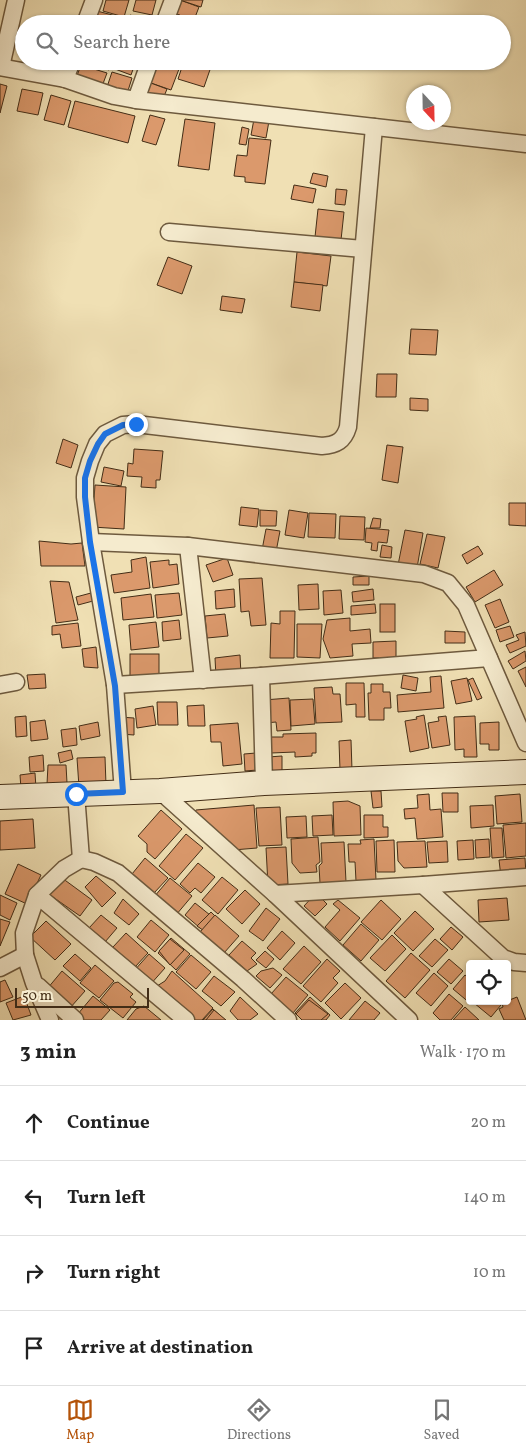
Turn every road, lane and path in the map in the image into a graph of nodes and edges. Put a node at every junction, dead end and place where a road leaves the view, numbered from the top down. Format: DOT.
graph roads {
  1 [pos="16,0"];
  2 [pos="94,0"];
  3 [pos="173,0"];
  4 [pos="88,15"];
  5 [pos="167,15"];
  6 [pos="1,67"];
  7 [pos="15,70"];
  8 [pos="17,70"];
  9 [pos="68,70"];
  10 [pos="147,70"];
  11 [pos="65,79"];
  12 [pos="136,100"];
  13 [pos="374,127"];
  14 [pos="526,144"];
  15 [pos="169,232"];
  16 [pos="363,249"];
  17 [pos="90,542"];
  18 [pos="188,546"];
  19 [pos="490,658"];
  20 [pos="261,676"];
  21 [pos="203,680"];
  22 [pos="115,686"];
  23 [pos="526,743"];
  24 [pos="526,772"];
  25 [pos="264,783"];
  26 [pos="160,791"];
  27 [pos="123,792"];
  28 [pos="76,794"];
  29 [pos="0,797"];
  30 [pos="81,858"];
  31 [pos="526,877"];
  32 [pos="423,885"];
  33 [pos="275,894"];
  34 [pos="37,895"];
  35 [pos="25,955"];
  36 [pos="526,963"];
  37 [pos="0,968"];
  38 [pos="34,983"];
  39 [pos="50,1020"];
  40 [pos="75,1020"];
  41 [pos="186,1020"];
  42 [pos="288,1020"];
  43 [pos="409,1020"];
  1 -- 6 [label="street"];
  2 -- 4 [label="street"];
  3 -- 5 [label="street"];
  6 -- 7 [label="street"];
  8 -- 11 [label="street"];
  9 -- 11 [label="street"];
  10 -- 12 [label="street"];
  11 -- 12 [label="street"];
  12 -- 13 [label="street"];
  13 -- 14 [label="street"];
  13 -- 16 [label="street"];
  15 -- 16 [label="street"];
  16 -- 17 [label="street"];
  17 -- 18 [label="street"];
  17 -- 22 [label="street"];
  18 -- 19 [label="street"];
  18 -- 21 [label="street"];
  19 -- 20 [label="street"];
  19 -- 23 [label="street"];
  20 -- 21 [label="street"];
  20 -- 25 [label="street"];
  21 -- 22 [label="street"];
  22 -- 27 [label="street"];
  24 -- 25 [label="street"];
  25 -- 26 [label="street"];
  26 -- 27 [label="street"];
  26 -- 33 [label="street"];
  27 -- 28 [label="street"];
  28 -- 29 [label="street"];
  28 -- 30 [label="street"];
  30 -- 34 [label="street"];
  30 -- 42 [label="street"];
  31 -- 32 [label="street"];
  32 -- 33 [label="street"];
  32 -- 36 [label="street"];
  33 -- 43 [label="street"];
  34 -- 35 [label="street"];
  34 -- 41 [label="street"];
  35 -- 37 [label="street"];
  35 -- 38 [label="street"];
  38 -- 39 [label="street"];
  38 -- 40 [label="street"];
}
